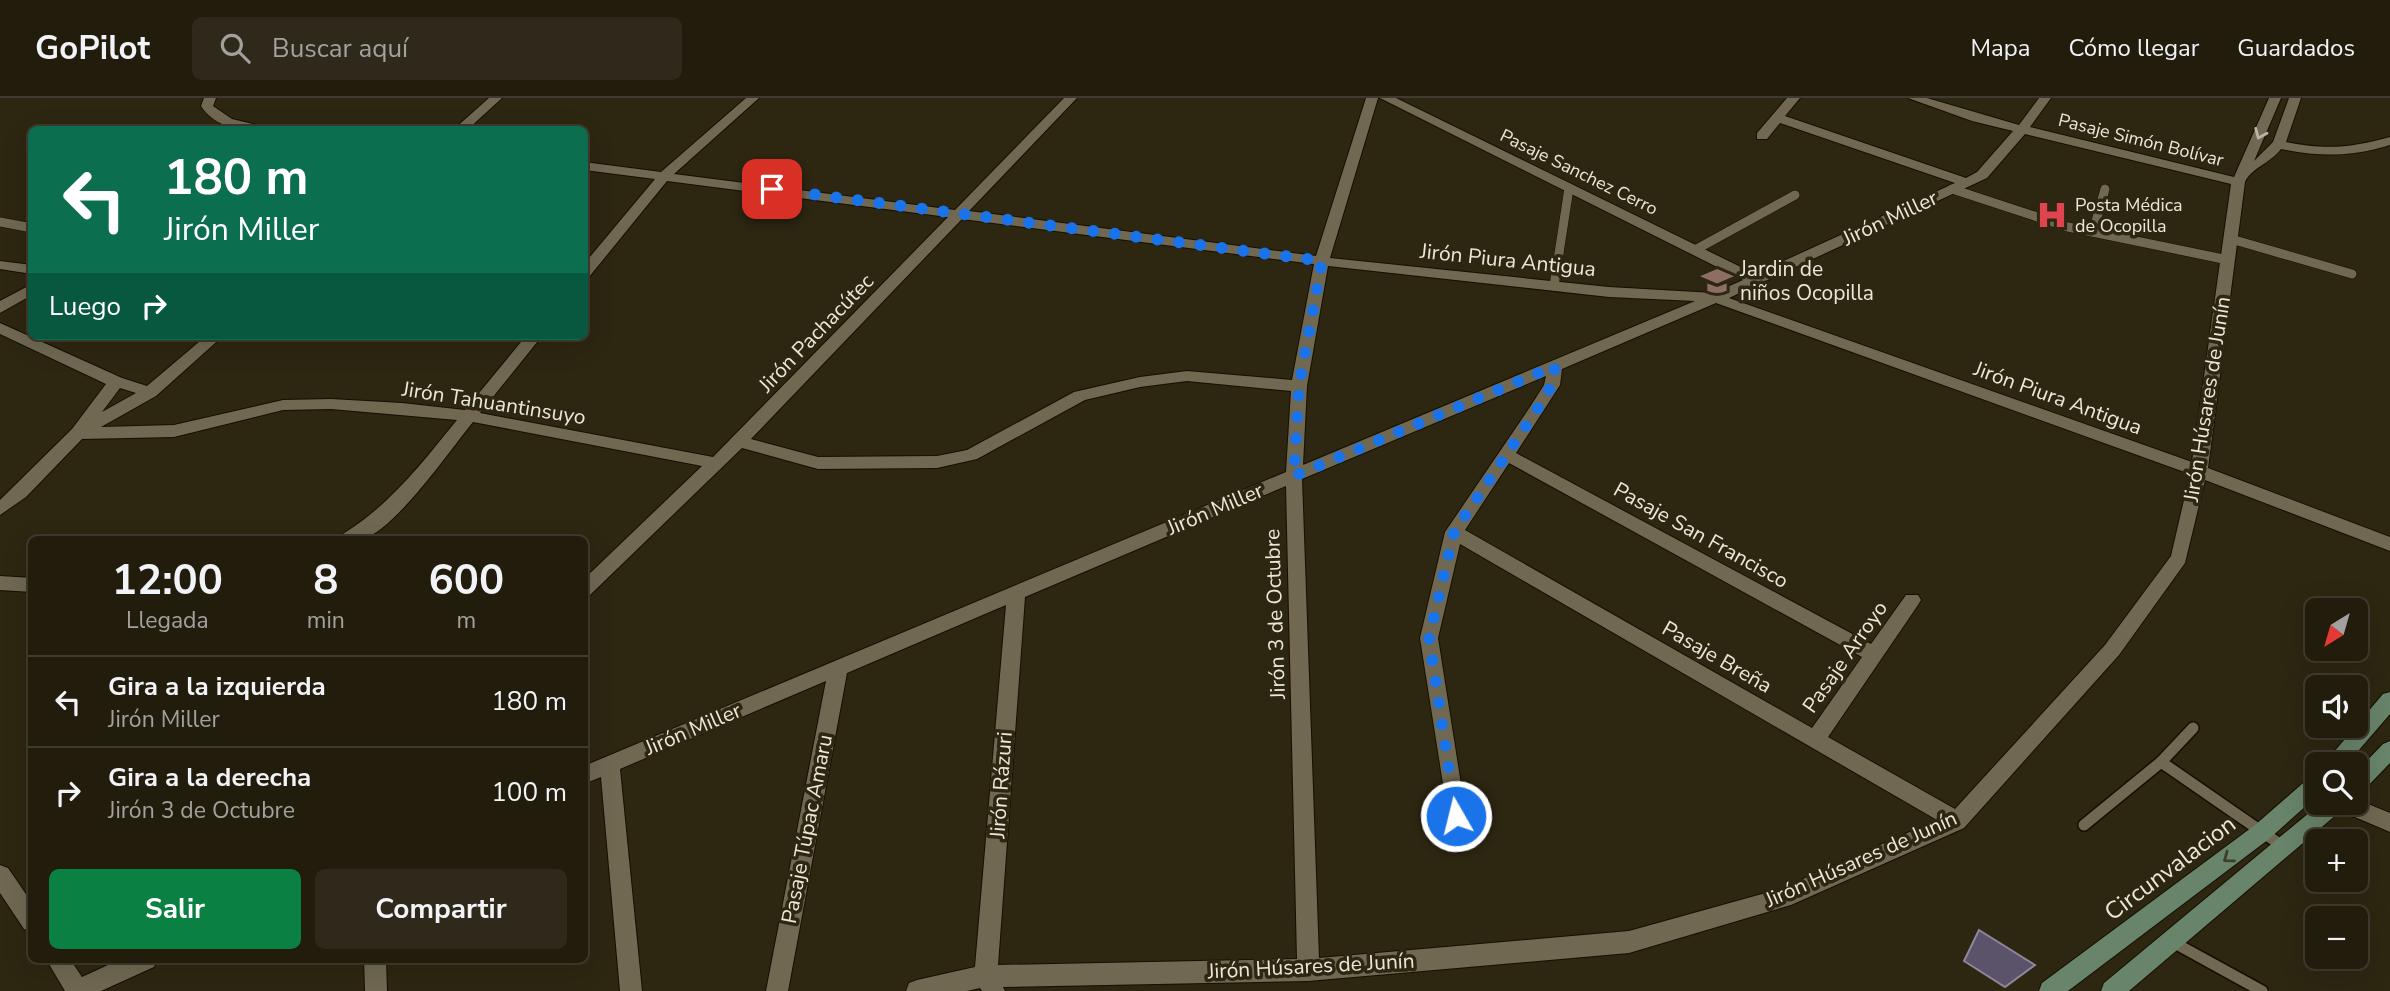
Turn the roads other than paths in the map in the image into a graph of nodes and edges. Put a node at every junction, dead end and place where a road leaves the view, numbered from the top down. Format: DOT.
graph roads {
  1 [pos="210,98"];
  2 [pos="496,98"];
  3 [pos="753,98"];
  4 [pos="1071,98"];
  5 [pos="1372,98"];
  6 [pos="1386,98"];
  7 [pos="1794,98"];
  8 [pos="1914,98"];
  9 [pos="2045,98"];
  10 [pos="2275,98"];
  11 [pos="2295,98"];
  12 [pos="1779,118"];
  13 [pos="236,126"];
  14 [pos="464,126"];
  15 [pos="2022,129"];
  16 [pos="2285,131"];
  17 [pos="1762,136"];
  18 [pos="2390,141"];
  19 [pos="2279,145"];
  20 [pos="2344,153"];
  21 [pos="588,166"];
  22 [pos="665,175"];
  23 [pos="2241,177"];
  24 [pos="1959,186"];
  25 [pos="1569,188"];
  26 [pos="2105,189"];
  27 [pos="1795,195"];
  28 [pos="961,214"];
  29 [pos="0,222"];
  30 [pos="28,227"];
  31 [pos="2093,232"];
  32 [pos="2231,239"];
  33 [pos="1695,250"];
  34 [pos="2228,260"];
  35 [pos="1322,261"];
  36 [pos="0,265"];
  37 [pos="28,269"];
  38 [pos="588,269"];
  39 [pos="2352,274"];
  40 [pos="1755,280"];
  41 [pos="1554,286"];
  42 [pos="28,290"];
  43 [pos="1716,298"];
  44 [pos="0,308"];
  45 [pos="0,328"];
  46 [pos="210,340"];
  47 [pos="531,340"];
  48 [pos="1555,366"];
  49 [pos="117,382"];
  50 [pos="1299,386"];
  51 [pos="150,392"];
  52 [pos="469,416"];
  53 [pos="78,433"];
  54 [pos="739,441"];
  55 [pos="1507,455"];
  56 [pos="715,463"];
  57 [pos="2199,471"];
  58 [pos="1294,476"];
  59 [pos="0,509"];
  60 [pos="1454,532"];
  61 [pos="354,536"];
  62 [pos="2390,544"];
  63 [pos="0,583"];
  64 [pos="28,585"];
  65 [pos="588,586"];
  66 [pos="1016,593"];
  67 [pos="1912,600"];
  68 [pos="1874,655"];
  69 [pos="838,668"];
  70 [pos="2390,700"];
  71 [pos="2193,728"];
  72 [pos="1815,740"];
  73 [pos="2390,750"];
  74 [pos="2344,752"];
  75 [pos="2161,762"];
  76 [pos="610,764"];
  77 [pos="588,773"];
  78 [pos="2368,773"];
  79 [pos="2305,794"];
  80 [pos="2368,814"];
  81 [pos="2322,815"];
  82 [pos="1456,816"];
  83 [pos="1957,821"];
  84 [pos="2390,823"];
  85 [pos="2084,825"];
  86 [pos="2262,832"];
  87 [pos="2284,847"];
  88 [pos="0,875"];
  89 [pos="28,916"];
  90 [pos="2172,941"];
  91 [pos="60,963"];
  92 [pos="140,963"];
  93 [pos="375,963"];
  94 [pos="1308,970"];
  95 [pos="110,983"];
  96 [pos="990,984"];
  97 [pos="77,990"];
  98 [pos="376,991"];
  99 [pos="631,991"];
  100 [pos="777,991"];
  101 [pos="917,991"];
  102 [pos="2050,991"];
  103 [pos="2112,991"];
  104 [pos="2262,991"];
  1 -- 13 [label="street"];
  2 -- 14 [label="street"];
  3 -- 22 [label="street"];
  4 -- 28 [label="street, Jirón Pachacútec"];
  5 -- 35 [label="street, Jirón 3 de Octubre"];
  6 -- 25 [label="street, Pasaje Sanchez Cerro"];
  7 -- 12 [label="street"];
  8 -- 15 [label="street, Pasaje Simón Bolívar"];
  9 -- 15 [label="street, Jirón Miller"];
  10 -- 23 [label="street, Jirón Húsares de Junín, one-way"];
  11 -- 16 [label="street"];
  12 -- 17 [label="street"];
  12 -- 24 [label="street"];
  15 -- 23 [label="street, Pasaje Simón Bolívar"];
  15 -- 24 [label="street, Jirón Miller"];
  16 -- 19 [label="street"];
  16 -- 20 [label="street"];
  18 -- 20 [label="street"];
  19 -- 20 [label="street"];
  19 -- 23 [label="street"];
  21 -- 22 [label="street, Jirón Piura Antigua"];
  22 -- 28 [label="street, Jirón Piura Antigua"];
  22 -- 38 [label="street"];
  23 -- 32 [label="street, Jirón Húsares de Junín"];
  24 -- 31 [label="lane"];
  24 -- 40 [label="street, Jirón Miller"];
  25 -- 33 [label="street, Pasaje Sanchez Cerro"];
  25 -- 41 [label="lane"];
  26 -- 31 [label="lane"];
  27 -- 33 [label="lane"];
  28 -- 35 [label="street, Jirón Piura Antigua"];
  28 -- 54 [label="street, Jirón Pachacútec"];
  29 -- 30 [label="lane"];
  31 -- 34 [label="lane"];
  32 -- 34 [label="street, Jirón Húsares de Junín"];
  32 -- 39 [label="lane"];
  33 -- 40 [label="street, Pasaje Sanchez Cerro"];
  34 -- 57 [label="street, Jirón Húsares de Junín"];
  35 -- 41 [label="street, Jirón Piura Antigua"];
  35 -- 50 [label="street, Jirón 3 de Octubre"];
  36 -- 37 [label="street"];
  40 -- 43 [label="street, Jirón Miller"];
  41 -- 43 [label="street, Jirón Piura Antigua"];
  42 -- 44 [label="street"];
  43 -- 48 [label="street, Jirón Miller"];
  43 -- 57 [label="street, Jirón Piura Antigua"];
  45 -- 49 [label="street"];
  46 -- 51 [label="street"];
  47 -- 52 [label="street"];
  48 -- 55 [label="street"];
  48 -- 58 [label="street, Jirón Miller"];
  49 -- 51 [label="street"];
  49 -- 53 [label="street"];
  50 -- 54 [label="street"];
  50 -- 58 [label="street, Jirón 3 de Octubre"];
  51 -- 53 [label="street"];
  52 -- 53 [label="street, Jirón Tahuantinsuyo"];
  52 -- 56 [label="street, Jirón Tahuantinsuyo"];
  52 -- 61 [label="street"];
  53 -- 59 [label="street"];
  54 -- 56 [label="street, Jirón Pachacútec"];
  55 -- 60 [label="street"];
  55 -- 68 [label="street, Pasaje San Francisco"];
  56 -- 65 [label="street, Jirón Pachacútec"];
  57 -- 62 [label="street, Jirón Piura Antigua"];
  57 -- 83 [label="street, Jirón Húsares de Junín"];
  58 -- 66 [label="street, Jirón Miller"];
  58 -- 94 [label="street, Jirón 3 de Octubre"];
  60 -- 72 [label="street, Pasaje Breña"];
  60 -- 82 [label="street"];
  63 -- 64 [label="street"];
  66 -- 69 [label="street, Jirón Miller"];
  66 -- 96 [label="street, Jirón Rázuri"];
  67 -- 68 [label="street, Pasaje Arroyo"];
  68 -- 72 [label="street, Pasaje Arroyo"];
  69 -- 76 [label="street, Jirón Miller"];
  69 -- 100 [label="street, Pasaje Túpac Amaru"];
  70 -- 74 [label="street"];
  71 -- 75 [label="lane"];
  72 -- 83 [label="street, Pasaje Breña"];
  73 -- 78 [label="street"];
  75 -- 85 [label="lane"];
  75 -- 86 [label="lane"];
  76 -- 77 [label="street, Jirón Miller"];
  76 -- 99 [label="street"];
  79 -- 86 [label="street, Circunvalacion"];
  80 -- 84 [label="street"];
  81 -- 87 [label="street"];
  83 -- 94 [label="street, Jirón Húsares de Junín"];
  86 -- 87 [label="lane"];
  86 -- 102 [label="street, Circunvalacion, one-way"];
  87 -- 90 [label="street"];
  88 -- 89 [label="street"];
  90 -- 103 [label="street"];
  90 -- 104 [label="lane"];
  91 -- 97 [label="street"];
  92 -- 95 [label="street"];
  93 -- 98 [label="street"];
  94 -- 96 [label="street, Jirón Húsares de Junín"];
  95 -- 97 [label="street"];
  96 -- 101 [label="street, Jirón Húsares de Junín"];
}
